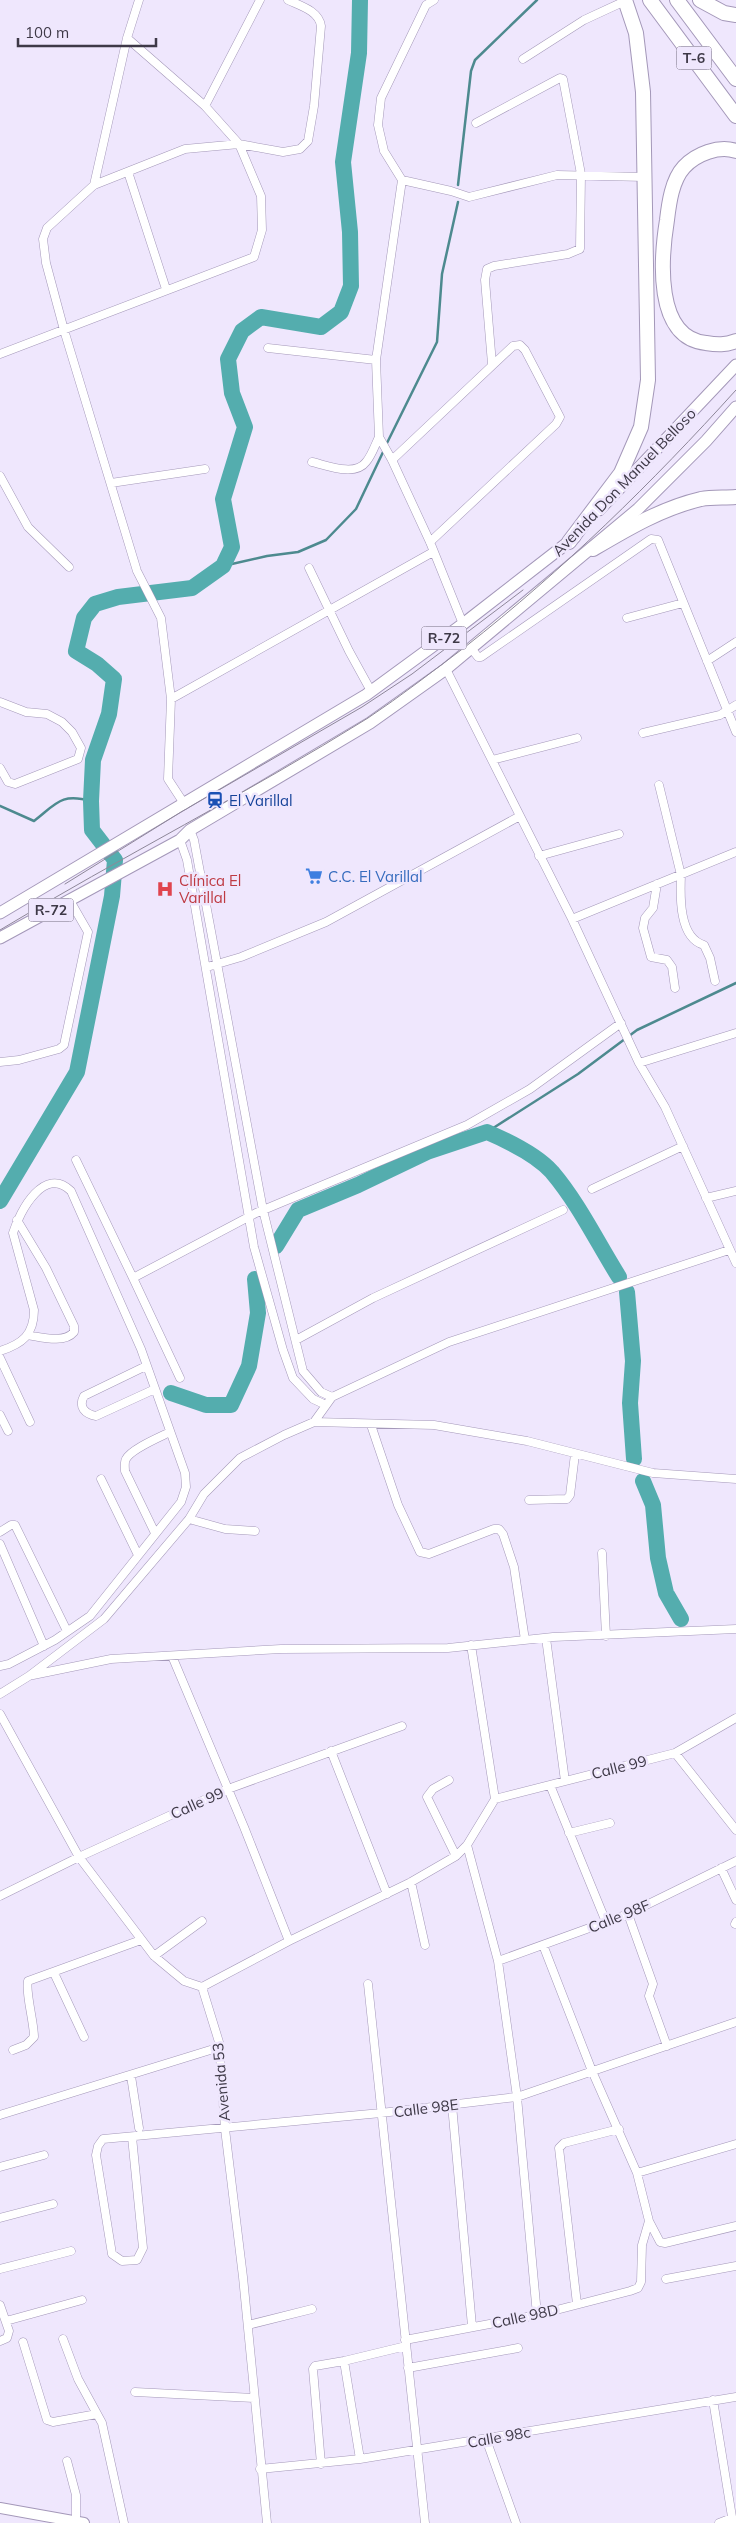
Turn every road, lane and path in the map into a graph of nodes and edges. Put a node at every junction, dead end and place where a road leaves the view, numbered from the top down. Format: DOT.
graph roads {
  1 [pos="139,0"];
  2 [pos="260,0"];
  3 [pos="288,0"];
  4 [pos="434,0"];
  5 [pos="650,0"];
  6 [pos="676,0"];
  7 [pos="700,0"];
  8 [pos="625,1"];
  9 [pos="425,3"];
  10 [pos="736,15"];
  11 [pos="126,38"];
  12 [pos="524,60"];
  13 [pos="736,78"];
  14 [pos="205,106"];
  15 [pos="736,116"];
  16 [pos="476,123"];
  17 [pos="239,144"];
  18 [pos="736,151"];
  19 [pos="128,172"];
  20 [pos="581,174"];
  21 [pos="644,177"];
  22 [pos="402,180"];
  23 [pos="94,185"];
  24 [pos="166,289"];
  25 [pos="64,330"];
  26 [pos="736,341"];
  27 [pos="268,348"];
  28 [pos="0,354"];
  29 [pos="376,360"];
  30 [pos="492,364"];
  31 [pos="736,365"];
  32 [pos="736,407"];
  33 [pos="380,439"];
  34 [pos="390,456"];
  35 [pos="312,462"];
  36 [pos="206,470"];
  37 [pos="0,476"];
  38 [pos="111,483"];
  39 [pos="736,497"];
  40 [pos="430,542"];
  41 [pos="569,542"];
  42 [pos="593,549"];
  43 [pos="434,552"];
  44 [pos="68,567"];
  45 [pos="309,568"];
  46 [pos="683,603"];
  47 [pos="329,610"];
  48 [pos="627,618"];
  49 [pos="463,624"];
  50 [pos="736,642"];
  51 [pos="472,648"];
  52 [pos="707,661"];
  53 [pos="446,669"];
  54 [pos="371,691"];
  55 [pos="171,699"];
  56 [pos="0,702"];
  57 [pos="736,705"];
  58 [pos="727,711"];
  59 [pos="736,732"];
  60 [pos="644,733"];
  61 [pos="577,738"];
  62 [pos="492,760"];
  63 [pos="0,768"];
  64 [pos="659,785"];
  65 [pos="185,805"];
  66 [pos="520,816"];
  67 [pos="190,830"];
  68 [pos="619,834"];
  69 [pos="180,840"];
  70 [pos="736,852"];
  71 [pos="539,856"];
  72 [pos="681,875"];
  73 [pos="657,884"];
  74 [pos="69,900"];
  75 [pos="0,913"];
  76 [pos="572,919"];
  77 [pos="0,938"];
  78 [pos="218,963"];
  79 [pos="206,967"];
  80 [pos="715,981"];
  81 [pos="675,988"];
  82 [pos="621,1023"];
  83 [pos="736,1033"];
  84 [pos="0,1062"];
  85 [pos="639,1063"];
  86 [pos="683,1146"];
  87 [pos="76,1160"];
  88 [pos="592,1189"];
  89 [pos="736,1191"];
  90 [pos="706,1198"];
  91 [pos="263,1210"];
  92 [pos="563,1210"];
  93 [pos="249,1217"];
  94 [pos="17,1220"];
  95 [pos="729,1250"];
  96 [pos="736,1262"];
  97 [pos="134,1278"];
  98 [pos="27,1335"];
  99 [pos="296,1340"];
  100 [pos="0,1351"];
  101 [pos="0,1358"];
  102 [pos="146,1366"];
  103 [pos="180,1378"];
  104 [pos="155,1389"];
  105 [pos="332,1397"];
  106 [pos="326,1405"];
  107 [pos="0,1415"];
  108 [pos="30,1422"];
  109 [pos="314,1422"];
  110 [pos="371,1425"];
  111 [pos="8,1431"];
  112 [pos="170,1432"];
  113 [pos="575,1454"];
  114 [pos="736,1479"];
  115 [pos="101,1480"];
  116 [pos="530,1500"];
  117 [pos="189,1519"];
  118 [pos="254,1531"];
  119 [pos="0,1532"];
  120 [pos="155,1534"];
  121 [pos="0,1544"];
  122 [pos="602,1554"];
  123 [pos="138,1555"];
  124 [pos="736,1629"];
  125 [pos="67,1631"];
  126 [pos="606,1636"];
  127 [pos="546,1638"];
  128 [pos="525,1640"];
  129 [pos="471,1645"];
  130 [pos="44,1646"];
  131 [pos="172,1656"];
  132 [pos="0,1666"];
  133 [pos="29,1676"];
  134 [pos="0,1694"];
  135 [pos="0,1714"];
  136 [pos="736,1718"];
  137 [pos="402,1726"];
  138 [pos="331,1751"];
  139 [pos="675,1753"];
  140 [pos="449,1780"];
  141 [pos="565,1781"];
  142 [pos="550,1785"];
  143 [pos="228,1789"];
  144 [pos="495,1799"];
  145 [pos="610,1823"];
  146 [pos="736,1830"];
  147 [pos="569,1833"];
  148 [pos="467,1845"];
  149 [pos="79,1856"];
  150 [pos="456,1856"];
  151 [pos="736,1861"];
  152 [pos="721,1868"];
  153 [pos="411,1882"];
  154 [pos="387,1894"];
  155 [pos="0,1896"];
  156 [pos="736,1900"];
  157 [pos="628,1914"];
  158 [pos="202,1921"];
  159 [pos="606,1922"];
  160 [pos="141,1940"];
  161 [pos="289,1942"];
  162 [pos="425,1945"];
  163 [pos="543,1945"];
  164 [pos="154,1956"];
  165 [pos="498,1961"];
  166 [pos="54,1972"];
  167 [pos="368,1984"];
  168 [pos="202,1987"];
  169 [pos="736,2022"];
  170 [pos="84,2037"];
  171 [pos="667,2046"];
  172 [pos="220,2047"];
  173 [pos="13,2050"];
  174 [pos="592,2071"];
  175 [pos="130,2076"];
  176 [pos="517,2097"];
  177 [pos="452,2105"];
  178 [pos="381,2114"];
  179 [pos="0,2115"];
  180 [pos="139,2128"];
  181 [pos="618,2128"];
  182 [pos="226,2129"];
  183 [pos="132,2137"];
  184 [pos="736,2144"];
  185 [pos="44,2155"];
  186 [pos="0,2167"];
  187 [pos="637,2173"];
  188 [pos="53,2204"];
  189 [pos="0,2218"];
  190 [pos="649,2221"];
  191 [pos="736,2226"];
  192 [pos="71,2251"];
  193 [pos="736,2266"];
  194 [pos="0,2269"];
  195 [pos="666,2279"];
  196 [pos="82,2300"];
  197 [pos="577,2304"];
  198 [pos="0,2305"];
  199 [pos="312,2309"];
  200 [pos="537,2315"];
  201 [pos="6,2321"];
  202 [pos="248,2325"];
  203 [pos="472,2326"];
  204 [pos="63,2339"];
  205 [pos="0,2341"];
  206 [pos="23,2342"];
  207 [pos="405,2343"];
  208 [pos="518,2348"];
  209 [pos="344,2361"];
  210 [pos="408,2368"];
  211 [pos="135,2392"];
  212 [pos="736,2397"];
  213 [pos="254,2398"];
  214 [pos="713,2400"];
  215 [pos="97,2414"];
  216 [pos="486,2439"];
  217 [pos="416,2450"];
  218 [pos="360,2460"];
  219 [pos="67,2461"];
  220 [pos="321,2464"];
  221 [pos="260,2469"];
  222 [pos="0,2508"];
  223 [pos="732,2520"];
  224 [pos="80,2522"];
  225 [pos="124,2523"];
  226 [pos="268,2523"];
  227 [pos="425,2523"];
  228 [pos="516,2523"];
  229 [pos="719,2523"];
  1 -- 11 [label="street"];
  2 -- 14 [label="street"];
  3 -- 17 [label="street"];
  4 -- 9 [label="street"];
  5 -- 15 [label="highway, T-6"];
  6 -- 13 [label="highway, T-6"];
  7 -- 10 [label="highway"];
  8 -- 12 [label="street"];
  8 -- 21 [label="highway"];
  9 -- 22 [label="street"];
  11 -- 14 [label="street"];
  11 -- 23 [label="street"];
  14 -- 17 [label="street"];
  16 -- 20 [label="street"];
  17 -- 19 [label="street"];
  17 -- 24 [label="street"];
  18 -- 26 [label="highway"];
  19 -- 23 [label="street"];
  19 -- 24 [label="street"];
  20 -- 21 [label="street"];
  20 -- 22 [label="street"];
  20 -- 30 [label="street"];
  21 -- 41 [label="highway"];
  22 -- 29 [label="street"];
  23 -- 25 [label="street"];
  24 -- 25 [label="street"];
  25 -- 28 [label="street"];
  25 -- 38 [label="street"];
  27 -- 29 [label="street"];
  29 -- 33 [label="street"];
  30 -- 34 [label="street"];
  30 -- 40 [label="street"];
  31 -- 41 [label="main road, Avenida Don Manuel Belloso / R-72"];
  32 -- 42 [label="main road, Avenida Don Manuel Belloso / R-72"];
  33 -- 34 [label="street"];
  33 -- 35 [label="street"];
  34 -- 40 [label="street"];
  36 -- 38 [label="street"];
  37 -- 44 [label="street"];
  38 -- 55 [label="street"];
  39 -- 42 [label="highway"];
  40 -- 43 [label="street"];
  41 -- 49 [label="main road, Avenida Don Manuel Belloso / R-72"];
  42 -- 51 [label="main road, Avenida Don Manuel Belloso / R-72"];
  43 -- 47 [label="street"];
  43 -- 49 [label="street"];
  45 -- 47 [label="street"];
  46 -- 48 [label="street"];
  46 -- 51 [label="street"];
  46 -- 52 [label="street"];
  47 -- 54 [label="street"];
  47 -- 55 [label="street"];
  49 -- 54 [label="main road, Avenida Don Manuel Belloso / R-72"];
  50 -- 52 [label="street"];
  51 -- 53 [label="main road, Avenida Don Manuel Belloso / R-72"];
  52 -- 58 [label="street"];
  53 -- 62 [label="street"];
  53 -- 67 [label="main road, Avenida Don Manuel Belloso / R-72"];
  54 -- 65 [label="main road, Avenida Don Manuel Belloso / R-72"];
  55 -- 65 [label="street"];
  56 -- 63 [label="street"];
  57 -- 58 [label="street"];
  58 -- 59 [label="street"];
  58 -- 60 [label="street"];
  61 -- 62 [label="street"];
  62 -- 66 [label="street"];
  64 -- 72 [label="street"];
  65 -- 75 [label="main road, Avenida Don Manuel Belloso / R-72"];
  66 -- 71 [label="street"];
  66 -- 78 [label="street"];
  67 -- 69 [label="main road, Avenida Don Manuel Belloso / R-72"];
  67 -- 78 [label="street"];
  68 -- 71 [label="street"];
  69 -- 74 [label="main road, Avenida Don Manuel Belloso / R-72"];
  69 -- 79 [label="street"];
  70 -- 72 [label="street"];
  71 -- 76 [label="street"];
  72 -- 73 [label="street"];
  72 -- 80 [label="street"];
  73 -- 76 [label="street"];
  73 -- 81 [label="street"];
  74 -- 77 [label="main road, Avenida Don Manuel Belloso / R-72"];
  74 -- 84 [label="street"];
  76 -- 82 [label="street"];
  78 -- 79 [label="street"];
  78 -- 91 [label="street"];
  79 -- 93 [label="street"];
  82 -- 85 [label="street"];
  82 -- 91 [label="street"];
  83 -- 85 [label="street"];
  85 -- 86 [label="street"];
  86 -- 88 [label="street"];
  86 -- 90 [label="street"];
  87 -- 97 [label="street"];
  89 -- 90 [label="street"];
  90 -- 95 [label="street"];
  91 -- 93 [label="street"];
  91 -- 99 [label="street"];
  92 -- 99 [label="street"];
  93 -- 97 [label="street"];
  93 -- 106 [label="street"];
  94 -- 98 [label="street"];
  94 -- 98 [label="street"];
  94 -- 102 [label="street"];
  95 -- 96 [label="street"];
  95 -- 105 [label="street"];
  97 -- 103 [label="street"];
  98 -- 100 [label="street"];
  99 -- 105 [label="street"];
  101 -- 108 [label="street"];
  102 -- 104 [label="street"];
  102 -- 104 [label="street"];
  104 -- 112 [label="street"];
  105 -- 106 [label="street"];
  106 -- 109 [label="street"];
  107 -- 111 [label="street"];
  109 -- 110 [label="street"];
  109 -- 117 [label="street"];
  110 -- 113 [label="street"];
  110 -- 128 [label="street"];
  112 -- 120 [label="street"];
  112 -- 120 [label="street"];
  113 -- 114 [label="street"];
  113 -- 116 [label="street"];
  115 -- 123 [label="street"];
  117 -- 118 [label="street"];
  117 -- 133 [label="street"];
  119 -- 125 [label="street"];
  120 -- 123 [label="street"];
  121 -- 130 [label="street"];
  122 -- 126 [label="street"];
  123 -- 125 [label="street"];
  124 -- 126 [label="street"];
  125 -- 130 [label="street"];
  126 -- 127 [label="street"];
  127 -- 128 [label="street"];
  127 -- 141 [label="street"];
  128 -- 129 [label="street"];
  129 -- 131 [label="street"];
  129 -- 144 [label="street"];
  130 -- 132 [label="street"];
  131 -- 133 [label="street"];
  131 -- 143 [label="street"];
  133 -- 134 [label="street"];
  135 -- 149 [label="street"];
  136 -- 139 [label="street, Calle 99"];
  137 -- 138 [label="street, Calle 99"];
  138 -- 143 [label="street, Calle 99"];
  138 -- 154 [label="street"];
  139 -- 141 [label="street, Calle 99"];
  139 -- 146 [label="street"];
  140 -- 150 [label="street"];
  141 -- 142 [label="street, Calle 99"];
  142 -- 144 [label="street, Calle 99"];
  142 -- 147 [label="street"];
  143 -- 149 [label="street, Calle 99"];
  143 -- 161 [label="street"];
  144 -- 148 [label="street"];
  145 -- 147 [label="street"];
  147 -- 159 [label="street"];
  148 -- 150 [label="street"];
  148 -- 165 [label="street"];
  149 -- 155 [label="street, Calle 99"];
  149 -- 160 [label="street"];
  150 -- 153 [label="street"];
  151 -- 152 [label="street, Calle 98F"];
  152 -- 156 [label="street"];
  152 -- 157 [label="street, Calle 98F"];
  153 -- 154 [label="street"];
  153 -- 162 [label="street"];
  154 -- 161 [label="street"];
  157 -- 159 [label="street, Calle 98F"];
  157 -- 171 [label="street"];
  158 -- 164 [label="street"];
  159 -- 163 [label="street, Calle 98F"];
  160 -- 164 [label="street"];
  160 -- 166 [label="street"];
  161 -- 168 [label="street"];
  163 -- 165 [label="street, Calle 98F"];
  163 -- 174 [label="street"];
  164 -- 168 [label="street"];
  165 -- 176 [label="street"];
  166 -- 170 [label="street"];
  166 -- 173 [label="street"];
  167 -- 178 [label="street"];
  168 -- 172 [label="street, Avenida 53"];
  169 -- 171 [label="street, Calle 98E"];
  171 -- 174 [label="street, Calle 98E"];
  172 -- 175 [label="street"];
  172 -- 182 [label="street, Avenida 53"];
  174 -- 176 [label="street, Calle 98E"];
  174 -- 181 [label="street"];
  175 -- 179 [label="street"];
  175 -- 180 [label="street"];
  176 -- 177 [label="street, Calle 98E"];
  176 -- 200 [label="street"];
  177 -- 178 [label="street, Calle 98E"];
  177 -- 203 [label="street"];
  178 -- 182 [label="street, Calle 98E"];
  178 -- 207 [label="street"];
  181 -- 187 [label="street"];
  181 -- 197 [label="street"];
  182 -- 183 [label="street, Calle 98E"];
  182 -- 202 [label="street, Avenida 53"];
  183 -- 183 [label="street, Calle 98E"];
  184 -- 187 [label="street"];
  185 -- 186 [label="street"];
  187 -- 190 [label="street"];
  188 -- 189 [label="street"];
  190 -- 191 [label="street"];
  190 -- 197 [label="street, Calle 98D"];
  192 -- 194 [label="street"];
  193 -- 195 [label="street"];
  196 -- 201 [label="street"];
  197 -- 200 [label="street, Calle 98D"];
  198 -- 201 [label="street"];
  199 -- 202 [label="street"];
  200 -- 203 [label="street, Calle 98D"];
  201 -- 205 [label="street"];
  202 -- 213 [label="street, Avenida 53"];
  203 -- 207 [label="street, Calle 98D"];
  204 -- 215 [label="street"];
  206 -- 215 [label="street"];
  207 -- 209 [label="street, Calle 98D"];
  207 -- 210 [label="street"];
  208 -- 210 [label="street"];
  209 -- 218 [label="street"];
  209 -- 220 [label="street, Calle 98D"];
  210 -- 217 [label="street"];
  211 -- 213 [label="street"];
  212 -- 214 [label="street, Calle 98c"];
  213 -- 221 [label="street, Avenida 53"];
  214 -- 216 [label="street, Calle 98c"];
  214 -- 223 [label="street"];
  215 -- 225 [label="street"];
  216 -- 217 [label="street, Calle 98c"];
  216 -- 228 [label="street"];
  217 -- 218 [label="street, Calle 98c"];
  217 -- 227 [label="street"];
  218 -- 220 [label="street, Calle 98c"];
  219 -- 224 [label="street"];
  220 -- 221 [label="street, Calle 98c"];
  221 -- 226 [label="street, Avenida 53"];
  222 -- 224 [label="street"];
  223 -- 229 [label="street"];
}
